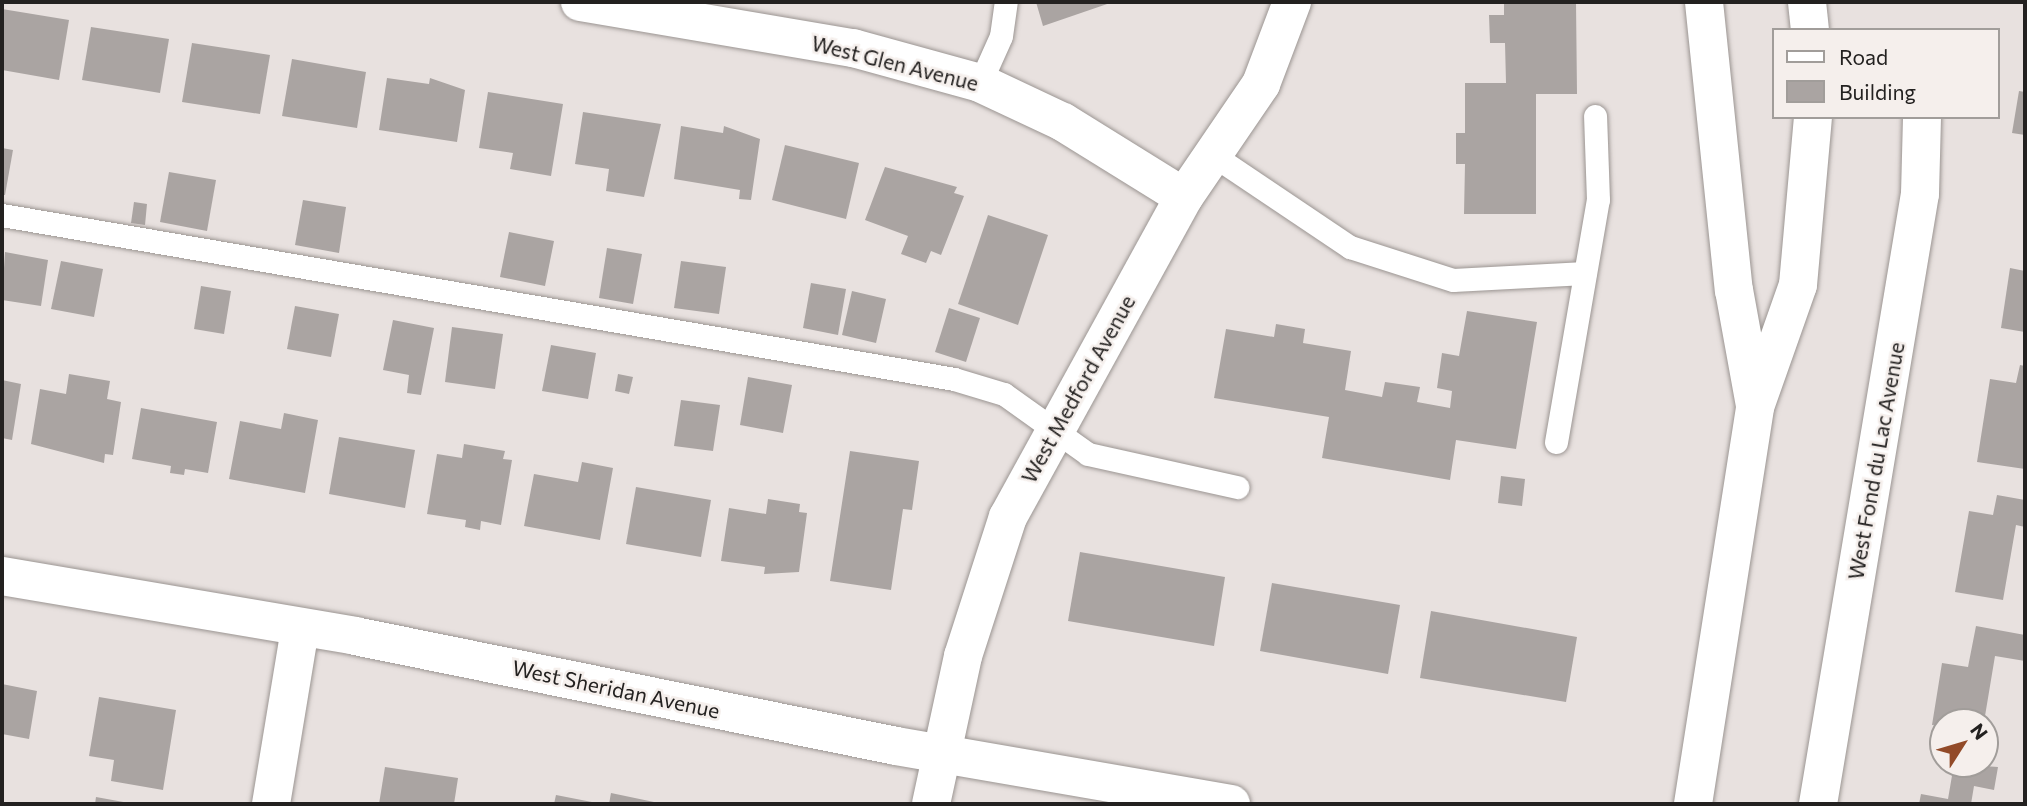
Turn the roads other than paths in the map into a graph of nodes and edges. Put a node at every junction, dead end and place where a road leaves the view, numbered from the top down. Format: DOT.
graph roads {
  1 [pos="580,2"];
  2 [pos="1006,2"];
  3 [pos="1293,2"];
  4 [pos="1704,2"];
  5 [pos="1807,2"];
  6 [pos="1810,28"];
  7 [pos="980,83"];
  8 [pos="1595,116"];
  9 [pos="1814,119"];
  10 [pos="1922,119"];
  11 [pos="1213,155"];
  12 [pos="1184,197"];
  13 [pos="2,215"];
  14 [pos="1585,274"];
  15 [pos="1755,407"];
  16 [pos="1052,433"];
  17 [pos="1556,442"];
  18 [pos="1237,486"];
  19 [pos="2,576"];
  20 [pos="300,628"];
  21 [pos="939,754"];
  22 [pos="271,804"];
  23 [pos="931,804"];
  24 [pos="1231,804"];
  25 [pos="1693,804"];
  26 [pos="1818,804"];
  1 -- 7 [label="street, West Glen Avenue"];
  2 -- 7 [label="lane"];
  3 -- 11 [label="street, West Medford Avenue"];
  4 -- 15 [label="street"];
  5 -- 6 [label="street"];
  7 -- 12 [label="street, West Glen Avenue"];
  8 -- 14 [label="lane"];
  9 -- 15 [label="street"];
  10 -- 26 [label="street, West Fond du Lac Avenue"];
  11 -- 12 [label="street, West Medford Avenue"];
  11 -- 14 [label="lane"];
  12 -- 16 [label="street, West Medford Avenue"];
  13 -- 16 [label="lane"];
  14 -- 17 [label="lane"];
  15 -- 25 [label="street"];
  16 -- 18 [label="lane"];
  16 -- 21 [label="street, West Medford Avenue"];
  19 -- 20 [label="street, West Sheridan Avenue"];
  20 -- 21 [label="street, West Sheridan Avenue"];
  20 -- 22 [label="street"];
  21 -- 23 [label="street, West Medford Avenue"];
  21 -- 24 [label="street, West Sheridan Avenue"];
}
